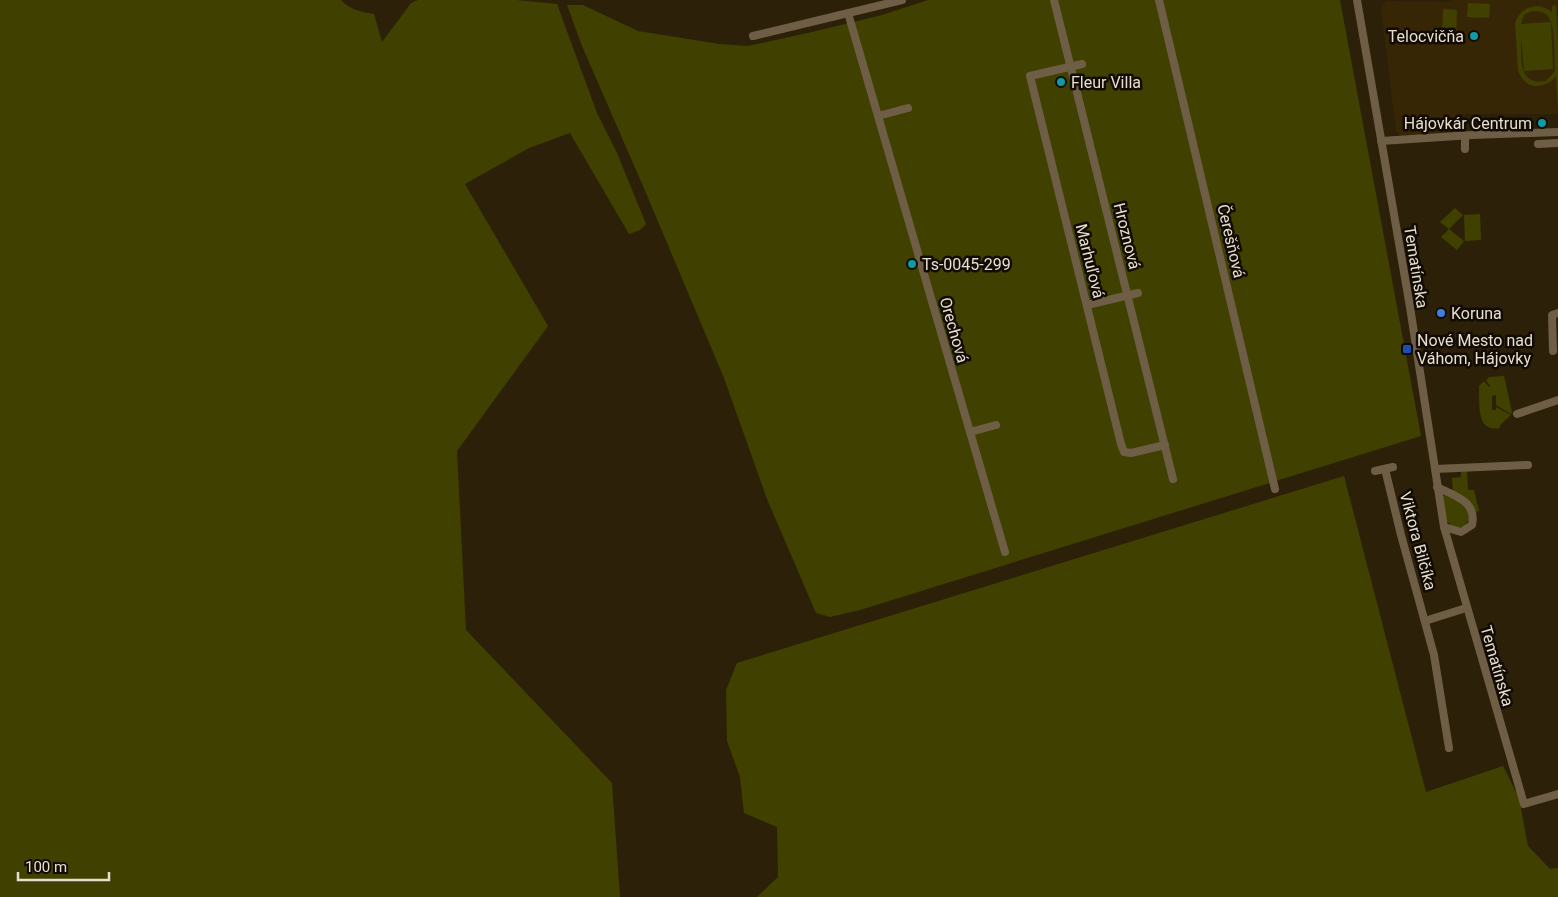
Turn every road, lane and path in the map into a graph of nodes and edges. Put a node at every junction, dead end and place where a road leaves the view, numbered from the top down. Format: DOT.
graph roads {
  1 [pos="902,0"];
  2 [pos="1054,0"];
  3 [pos="1159,0"];
  4 [pos="1358,0"];
  5 [pos="848,13"];
  6 [pos="752,36"];
  7 [pos="1082,64"];
  8 [pos="1070,66"];
  9 [pos="908,108"];
  10 [pos="878,116"];
  11 [pos="1558,132"];
  12 [pos="1465,136"];
  13 [pos="1381,141"];
  14 [pos="1558,143"];
  15 [pos="1538,144"];
  16 [pos="1465,149"];
  17 [pos="1138,293"];
  18 [pos="1127,295"];
  19 [pos="1087,306"];
  20 [pos="1558,313"];
  21 [pos="1553,351"];
  22 [pos="1556,400"];
  23 [pos="1558,410"];
  24 [pos="1517,414"];
  25 [pos="996,425"];
  26 [pos="970,432"];
  27 [pos="1165,445"];
  28 [pos="1528,465"];
  29 [pos="1435,469"];
  30 [pos="1375,471"];
  31 [pos="1173,480"];
  32 [pos="1438,487"];
  33 [pos="1275,489"];
  34 [pos="1444,527"];
  35 [pos="1005,552"];
  36 [pos="1466,608"];
  37 [pos="1425,620"];
  38 [pos="1449,748"];
  39 [pos="1558,794"];
  1 -- 5 [label="street"];
  2 -- 8 [label="street, Hroznová"];
  3 -- 33 [label="street, Čerešňová"];
  4 -- 13 [label="street, Tematínska"];
  5 -- 6 [label="street"];
  5 -- 10 [label="street, Orechová"];
  7 -- 8 [label="street"];
  8 -- 18 [label="street, Hroznová"];
  8 -- 19 [label="street, Marhuľová"];
  9 -- 10 [label="street"];
  10 -- 26 [label="street, Orechová"];
  11 -- 12 [label="street"];
  12 -- 13 [label="street"];
  12 -- 16 [label="street"];
  13 -- 29 [label="street, Tematínska"];
  14 -- 15 [label="street"];
  17 -- 18 [label="street"];
  18 -- 19 [label="street"];
  18 -- 27 [label="street, Hroznová"];
  19 -- 27 [label="street, Marhuľová"];
  20 -- 21 [label="street"];
  22 -- 23 [label="street"];
  22 -- 24 [label="street"];
  25 -- 26 [label="street"];
  26 -- 35 [label="street, Orechová"];
  27 -- 31 [label="street, Hroznová"];
  28 -- 29 [label="street"];
  29 -- 32 [label="street, Tematínska"];
  30 -- 37 [label="street, Viktora Bilčíka"];
  32 -- 34 [label="street, Tematínska"];
  32 -- 34 [label="street"];
  34 -- 36 [label="street, Tematínska"];
  36 -- 37 [label="street"];
  36 -- 39 [label="street, Tematínska"];
  37 -- 38 [label="street, Viktora Bilčíka"];
}
